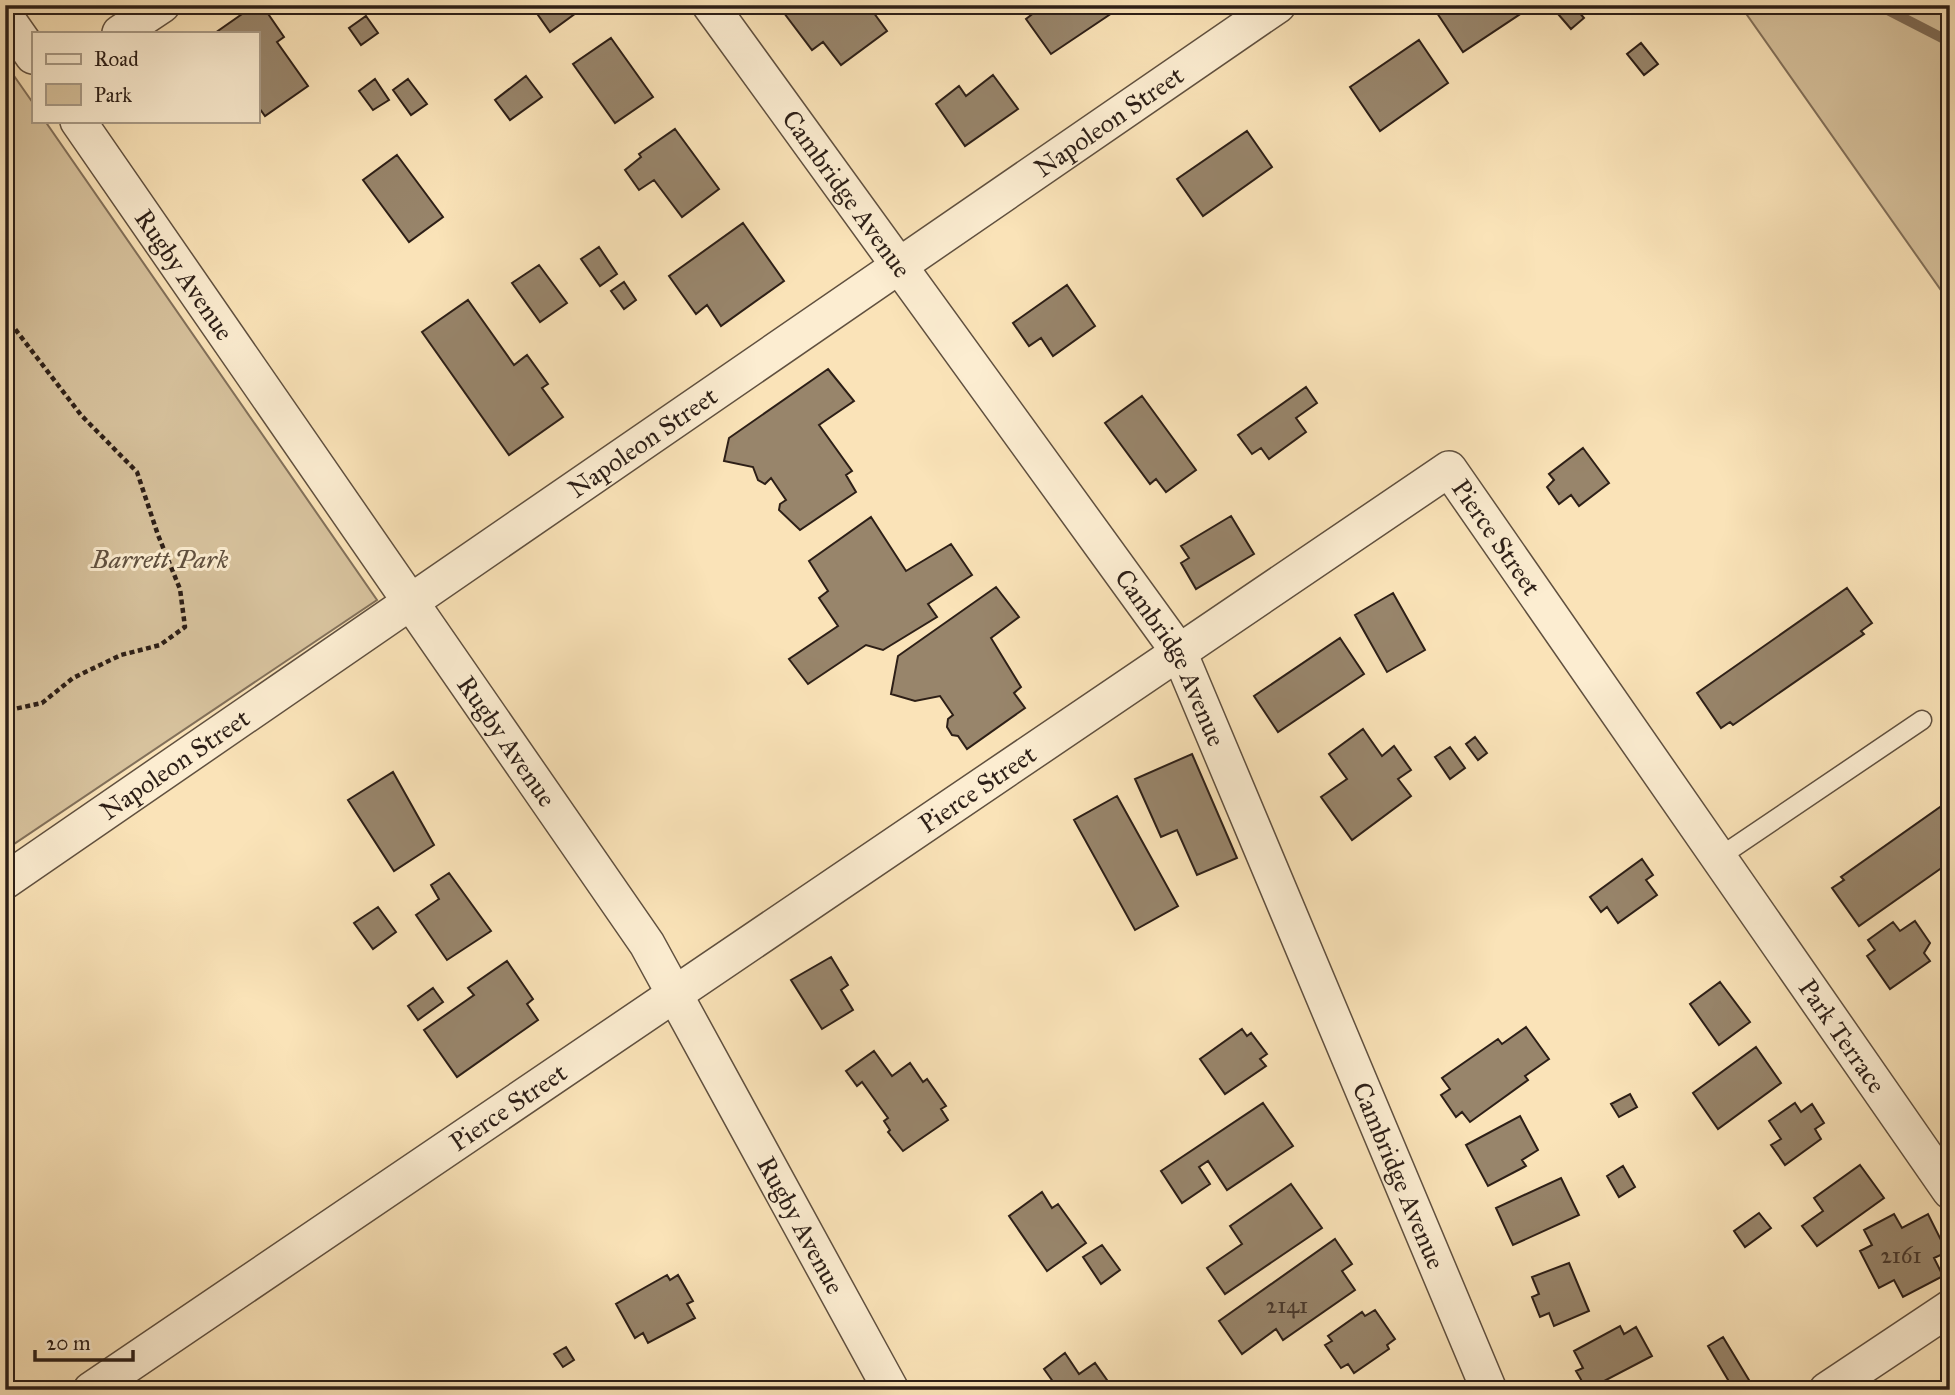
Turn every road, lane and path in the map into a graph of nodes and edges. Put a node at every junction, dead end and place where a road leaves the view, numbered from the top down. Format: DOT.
graph roads {
  1 [pos="162,5"];
  2 [pos="710,5"];
  3 [pos="1278,5"];
  4 [pos="5,16"];
  5 [pos="122,32"];
  6 [pos="32,55"];
  7 [pos="79,122"];
  8 [pos="898,267"];
  9 [pos="5,316"];
  10 [pos="411,602"];
  11 [pos="1179,652"];
  12 [pos="5,711"];
  13 [pos="1922,720"];
  14 [pos="1727,870"];
  15 [pos="5,881"];
  16 [pos="676,993"];
  17 [pos="1950,1191"];
  18 [pos="1950,1308"];
  19 [pos="113,1383"];
  20 [pos="891,1390"];
  21 [pos="1489,1390"];
  22 [pos="1827,1390"];
  1 -- 5 [label="street"];
  2 -- 8 [label="street, Cambridge Avenue"];
  3 -- 8 [label="street, Napoleon Street"];
  4 -- 6 [label="street"];
  7 -- 10 [label="street, Rugby Avenue"];
  8 -- 10 [label="street, Napoleon Street"];
  8 -- 11 [label="street, Cambridge Avenue"];
  9 -- 12 [label="path"];
  10 -- 15 [label="street, Napoleon Street"];
  10 -- 16 [label="street, Rugby Avenue"];
  11 -- 14 [label="street, Pierce Street"];
  11 -- 16 [label="street, Pierce Street"];
  11 -- 21 [label="street, Cambridge Avenue"];
  13 -- 14 [label="lane"];
  14 -- 17 [label="street, Park Terrace"];
  16 -- 19 [label="street, Pierce Street"];
  16 -- 20 [label="street, Rugby Avenue"];
  18 -- 22 [label="street"];
}
